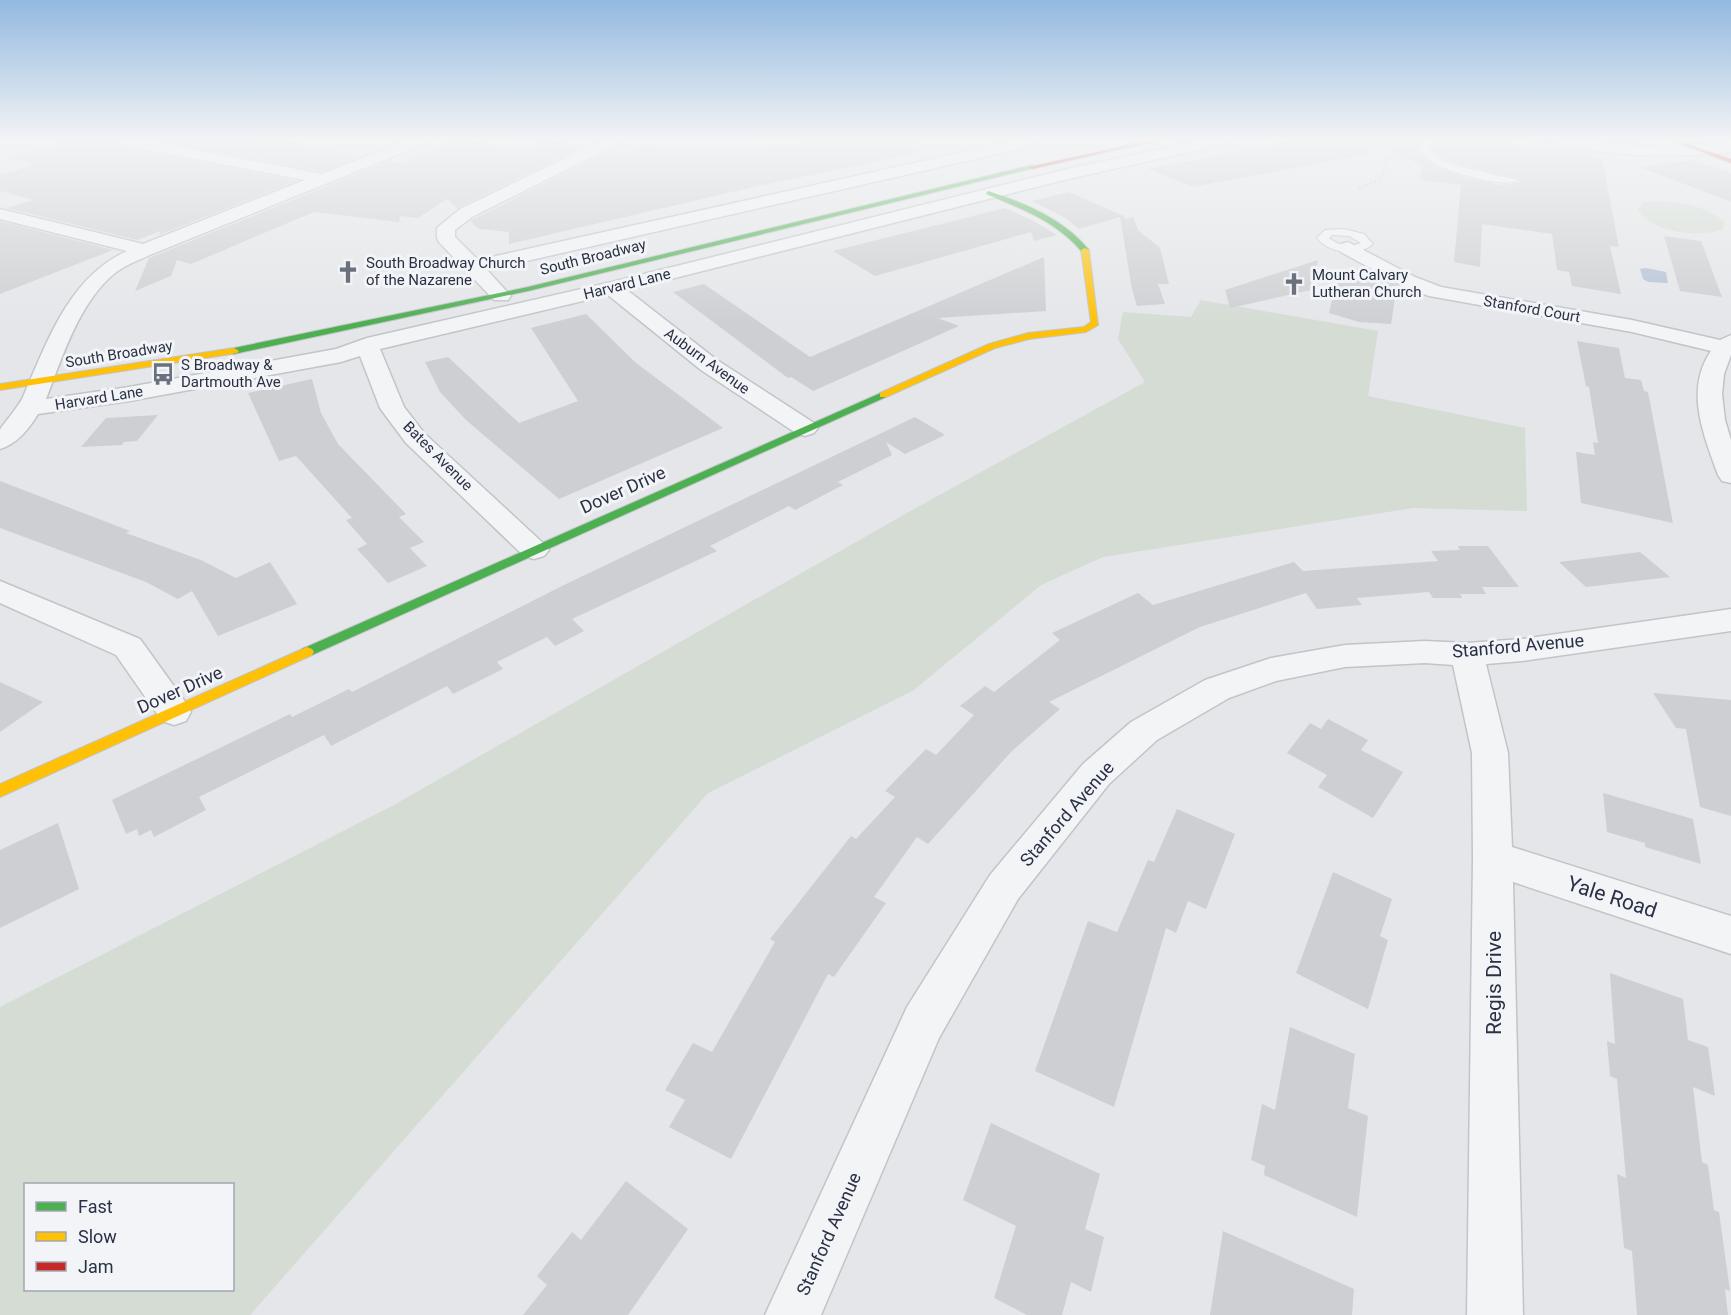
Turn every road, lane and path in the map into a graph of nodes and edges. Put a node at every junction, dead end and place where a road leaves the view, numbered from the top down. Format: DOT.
graph roads {
  1 [pos="265,202"];
  2 [pos="489,202"];
  3 [pos="760,202"];
  4 [pos="838,202"];
  5 [pos="875,202"];
  6 [pos="951,202"];
  7 [pos="1009,202"];
  8 [pos="0,214"];
  9 [pos="1348,248"];
  10 [pos="145,250"];
  11 [pos="474,267"];
  12 [pos="557,268"];
  13 [pos="497,286"];
  14 [pos="612,288"];
  15 [pos="310,321"];
  16 [pos="367,345"];
  17 [pos="1727,345"];
  18 [pos="45,368"];
  19 [pos="0,387"];
  20 [pos="31,408"];
  21 [pos="806,428"];
  22 [pos="0,441"];
  23 [pos="1731,475"];
  24 [pos="534,550"];
  25 [pos="0,591"];
  26 [pos="1731,620"];
  27 [pos="1467,654"];
  28 [pos="174,712"];
  29 [pos="0,791"];
  30 [pos="1493,858"];
  31 [pos="1731,935"];
  32 [pos="793,1315"];
  33 [pos="1495,1315"];
  1 -- 10 [label="street"];
  2 -- 11 [label="street"];
  3 -- 11 [label="street"];
  4 -- 12 [label="main road, South Broadway"];
  5 -- 13 [label="main road, South Broadway"];
  6 -- 14 [label="street, Harvard Lane"];
  7 -- 21 [label="main road, Dover Drive"];
  8 -- 10 [label="street"];
  9 -- 17 [label="street, Stanford Court"];
  10 -- 18 [label="street"];
  11 -- 13 [label="street"];
  13 -- 15 [label="main road, South Broadway"];
  13 -- 18 [label="main road, South Broadway"];
  14 -- 16 [label="street, Harvard Lane"];
  14 -- 21 [label="street, Auburn Avenue"];
  16 -- 20 [label="street, Harvard Lane"];
  16 -- 24 [label="street, Bates Avenue"];
  17 -- 23 [label="street"];
  18 -- 19 [label="main road, South Broadway"];
  18 -- 20 [label="street"];
  20 -- 22 [label="street"];
  21 -- 24 [label="main road, Dover Drive"];
  24 -- 28 [label="main road, Dover Drive"];
  25 -- 28 [label="street"];
  26 -- 27 [label="street, Stanford Avenue"];
  27 -- 30 [label="street, Regis Drive"];
  27 -- 32 [label="street, Stanford Avenue"];
  28 -- 29 [label="main road, Dover Drive"];
  30 -- 31 [label="street, Yale Road"];
  30 -- 33 [label="street, Regis Drive"];
}
